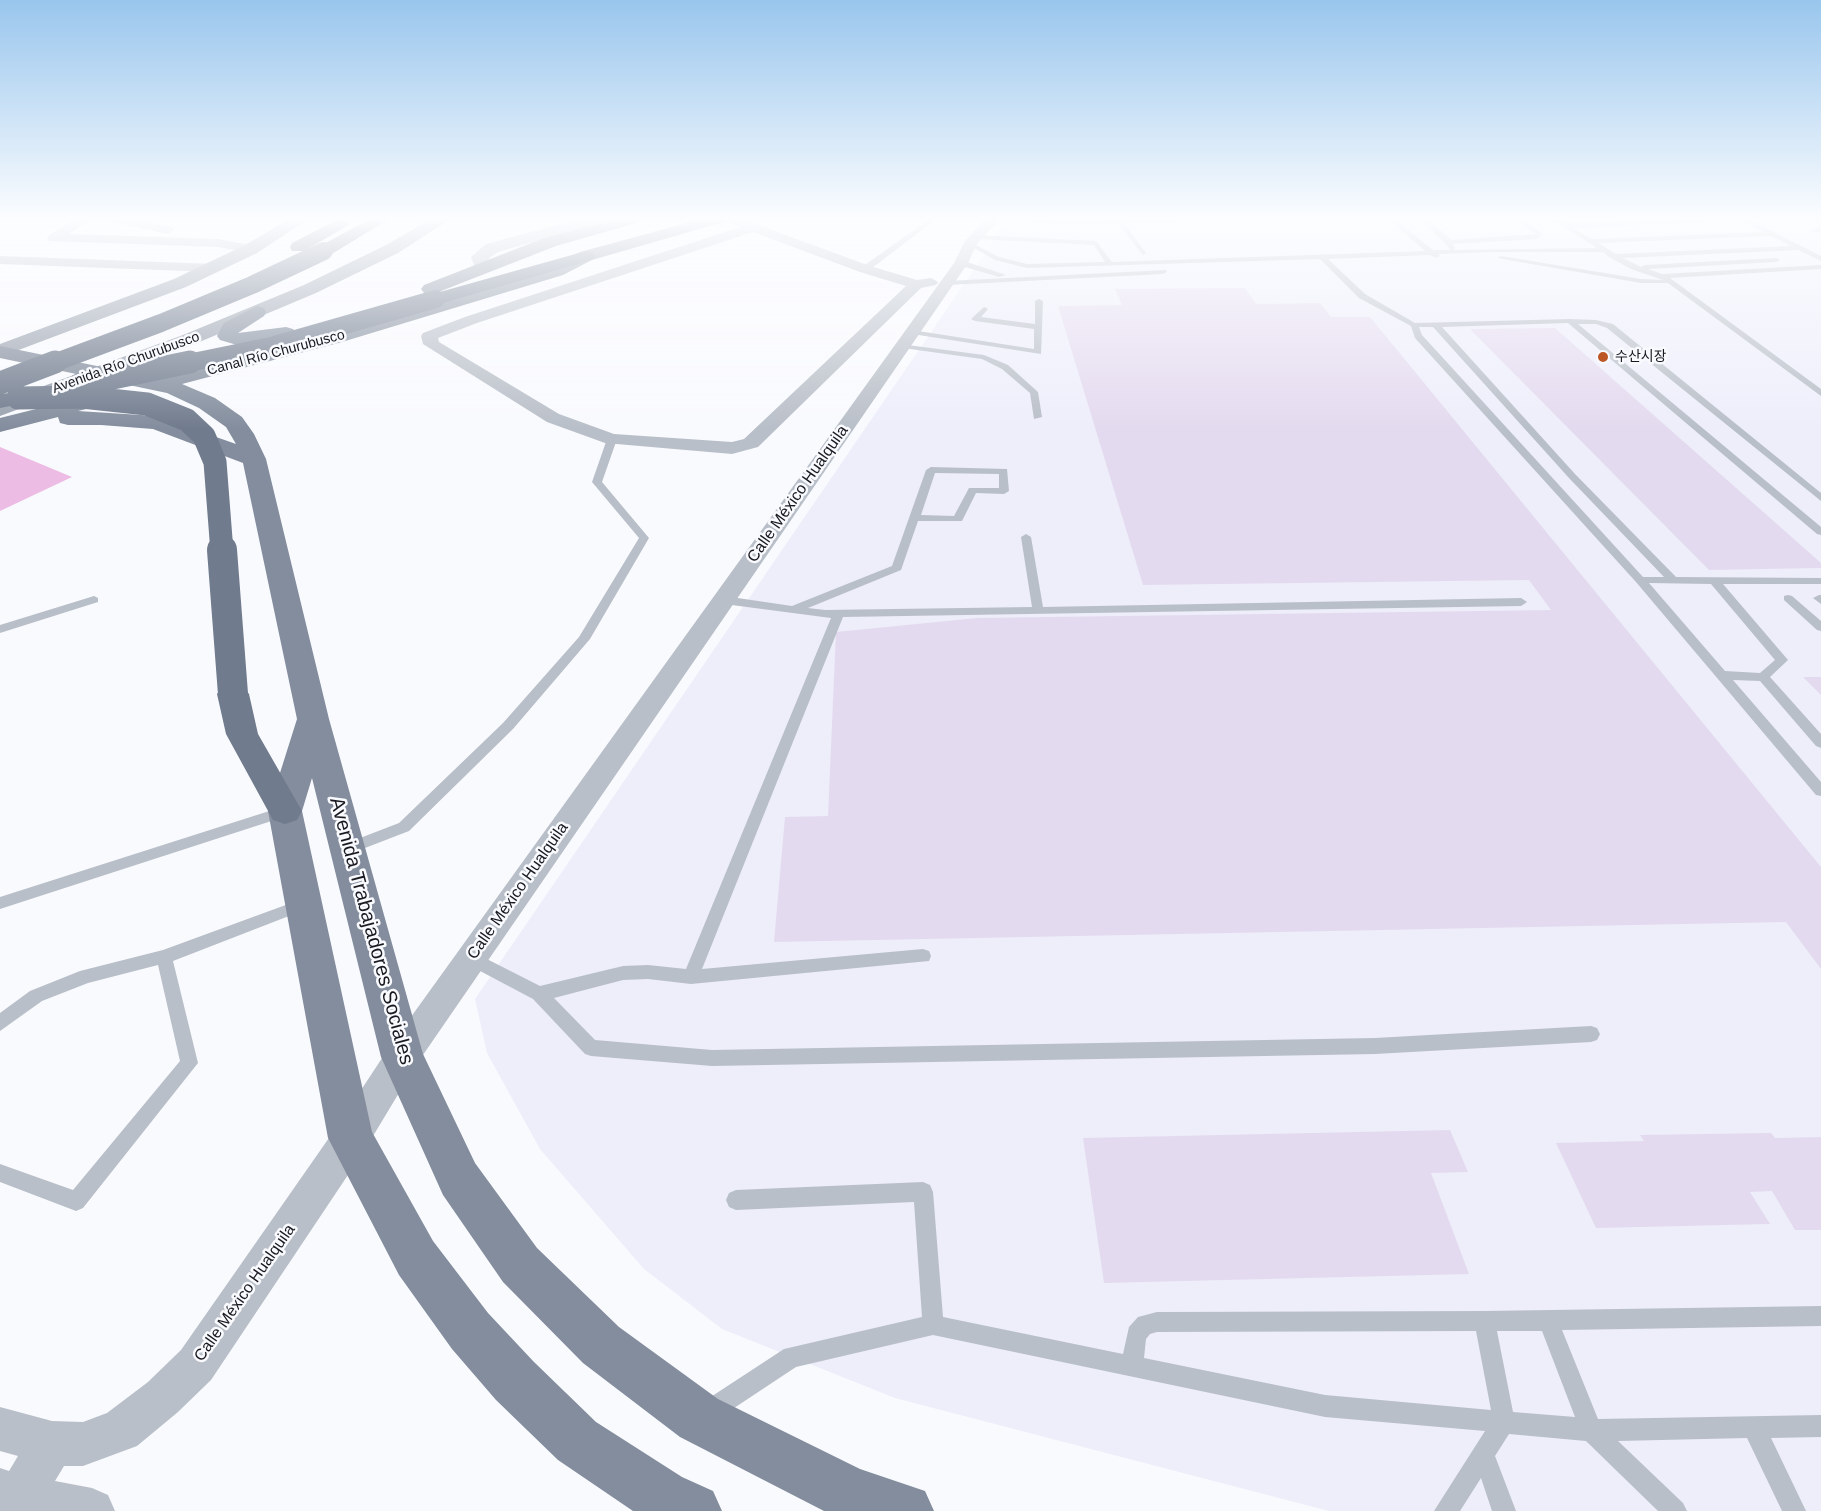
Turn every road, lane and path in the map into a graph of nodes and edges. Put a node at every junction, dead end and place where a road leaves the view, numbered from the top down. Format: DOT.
graph roads {
  1 [pos="166,289"];
  2 [pos="204,289"];
  3 [pos="244,289"];
  4 [pos="310,289"];
  5 [pos="431,289"];
  6 [pos="491,289"];
  7 [pos="566,289"];
  8 [pos="910,289"];
  9 [pos="943,289"];
  10 [pos="1355,289"];
  11 [pos="1682,289"];
  12 [pos="1039,301"];
  13 [pos="440,302"];
  14 [pos="984,309"];
  15 [pos="257,312"];
  16 [pos="471,320"];
  17 [pos="1570,321"];
  18 [pos="1414,325"];
  19 [pos="1436,325"];
  20 [pos="1039,327"];
  21 [pos="908,339"];
  22 [pos="0,352"];
  23 [pos="0,365"];
  24 [pos="97,374"];
  25 [pos="156,384"];
  26 [pos="1821,393"];
  27 [pos="4,406"];
  28 [pos="1037,417"];
  29 [pos="612,439"];
  30 [pos="254,459"];
  31 [pos="1821,498"];
  32 [pos="916,518"];
  33 [pos="1821,532"];
  34 [pos="1026,537"];
  35 [pos="1671,578"];
  36 [pos="1640,580"];
  37 [pos="1821,581"];
  38 [pos="1715,582"];
  39 [pos="1788,598"];
  40 [pos="94,600"];
  41 [pos="724,600"];
  42 [pos="1521,602"];
  43 [pos="793,610"];
  44 [pos="1038,610"];
  45 [pos="838,614"];
  46 [pos="1821,627"];
  47 [pos="0,629"];
  48 [pos="1720,675"];
  49 [pos="1763,677"];
  50 [pos="313,719"];
  51 [pos="1821,743"];
  52 [pos="1821,791"];
  53 [pos="285,811"];
  54 [pos="347,849"];
  55 [pos="0,903"];
  56 [pos="303,905"];
  57 [pos="923,956"];
  58 [pos="164,957"];
  59 [pos="471,958"];
  60 [pos="691,977"];
  61 [pos="539,994"];
  62 [pos="0,1023"];
  63 [pos="1591,1034"];
  64 [pos="402,1057"];
  65 [pos="351,1138"];
  66 [pos="0,1173"];
  67 [pos="736,1200"];
  68 [pos="1821,1316"];
  69 [pos="1548,1320"];
  70 [pos="1484,1321"];
  71 [pos="933,1325"];
  72 [pos="1132,1365"];
  73 [pos="699,1418"];
  74 [pos="1504,1422"];
  75 [pos="1753,1426"];
  76 [pos="1821,1426"];
  77 [pos="0,1429"];
  78 [pos="1591,1430"];
  79 [pos="52,1443"];
  80 [pos="1483,1454"];
  81 [pos="10,1494"];
  82 [pos="837,1503"];
  83 [pos="92,1511"];
  84 [pos="693,1511"];
  85 [pos="905,1511"];
  86 [pos="1446,1511"];
  87 [pos="1504,1511"];
  88 [pos="1675,1511"];
  89 [pos="1794,1511"];
  1 -- 22 [label="main road"];
  2 -- 23 [label="highway"];
  3 -- 27 [label="highway, bridge"];
  4 -- 15 [label="main road, Avenida Río Churubusco"];
  5 -- 15 [label="main road, Canal Río Churubusco"];
  6 -- 13 [label="main road, Canal Río Churubusco"];
  7 -- 16 [label="street"];
  8 -- 29 [label="street"];
  9 -- 21 [label="street, Calle México Hualquila"];
  10 -- 18 [label="lane"];
  11 -- 26 [label="lane"];
  12 -- 20 [label="lane"];
  13 -- 16 [label="street"];
  13 -- 25 [label="main road, Canal Río Churubusco"];
  13 -- 27 [label="highway, bridge"];
  14 -- 20 [label="lane"];
  15 -- 24 [label="main road, Avenida Río Churubusco"];
  16 -- 29 [label="street"];
  17 -- 19 [label="lane"];
  17 -- 31 [label="lane"];
  17 -- 33 [label="lane"];
  18 -- 19 [label="lane"];
  18 -- 36 [label="lane"];
  19 -- 35 [label="lane"];
  20 -- 21 [label="lane"];
  21 -- 28 [label="lane"];
  21 -- 41 [label="street, Calle México Hualquila"];
  22 -- 24 [label="main road, Avenida Trabajadores Sociales"];
  24 -- 25 [label="main road, Avenida Trabajadores Sociales"];
  24 -- 27 [label="main road, Avenida Río Churubusco"];
  25 -- 27 [label="main road, Canal Río Churubusco"];
  25 -- 30 [label="main road, Avenida Trabajadores Sociales"];
  27 -- 30 [label="main road"];
  27 -- 53 [label="highway, bridge"];
  29 -- 54 [label="lane"];
  30 -- 50 [label="main road, Avenida Trabajadores Sociales"];
  32 -- 32 [label="lane"];
  32 -- 43 [label="lane"];
  34 -- 44 [label="lane"];
  35 -- 36 [label="lane"];
  35 -- 38 [label="lane"];
  36 -- 48 [label="lane"];
  37 -- 38 [label="lane"];
  38 -- 49 [label="lane"];
  39 -- 46 [label="lane"];
  40 -- 47 [label="lane"];
  41 -- 43 [label="lane"];
  41 -- 59 [label="street, Calle México Hualquila"];
  42 -- 44 [label="lane"];
  43 -- 45 [label="lane"];
  44 -- 45 [label="lane"];
  45 -- 60 [label="lane"];
  48 -- 49 [label="lane"];
  48 -- 52 [label="lane"];
  49 -- 51 [label="lane"];
  50 -- 53 [label="main road, Avenida Trabajadores Sociales"];
  50 -- 54 [label="main road, Avenida Trabajadores Sociales"];
  53 -- 55 [label="lane"];
  53 -- 56 [label="main road, Avenida Trabajadores Sociales"];
  54 -- 64 [label="main road, Avenida Trabajadores Sociales"];
  56 -- 58 [label="lane"];
  56 -- 65 [label="main road, Avenida Trabajadores Sociales"];
  57 -- 60 [label="lane"];
  58 -- 62 [label="lane"];
  58 -- 66 [label="lane"];
  59 -- 61 [label="lane"];
  59 -- 64 [label="street, Calle México Hualquila"];
  60 -- 61 [label="lane"];
  61 -- 63 [label="lane"];
  64 -- 65 [label="street, Calle México Hualquila"];
  64 -- 73 [label="main road, Avenida Trabajadores Sociales"];
  65 -- 79 [label="street, Calle México Hualquila"];
  65 -- 84 [label="main road, Avenida Trabajadores Sociales"];
  67 -- 71 [label="lane"];
  68 -- 69 [label="lane"];
  69 -- 70 [label="lane"];
  69 -- 78 [label="lane"];
  70 -- 72 [label="lane"];
  70 -- 74 [label="lane"];
  71 -- 72 [label="lane"];
  71 -- 73 [label="lane"];
  72 -- 74 [label="lane"];
  73 -- 82 [label="main road, Avenida Trabajadores Sociales"];
  74 -- 78 [label="lane"];
  74 -- 80 [label="lane"];
  75 -- 76 [label="lane"];
  75 -- 78 [label="lane"];
  75 -- 89 [label="lane"];
  77 -- 79 [label="street, Calle México Hualquila"];
  78 -- 88 [label="lane"];
  79 -- 81 [label="street"];
  80 -- 86 [label="lane"];
  80 -- 87 [label="lane"];
  81 -- 83 [label="street"];
  82 -- 85 [label="main road, Avenida Trabajadores Sociales"];
}
